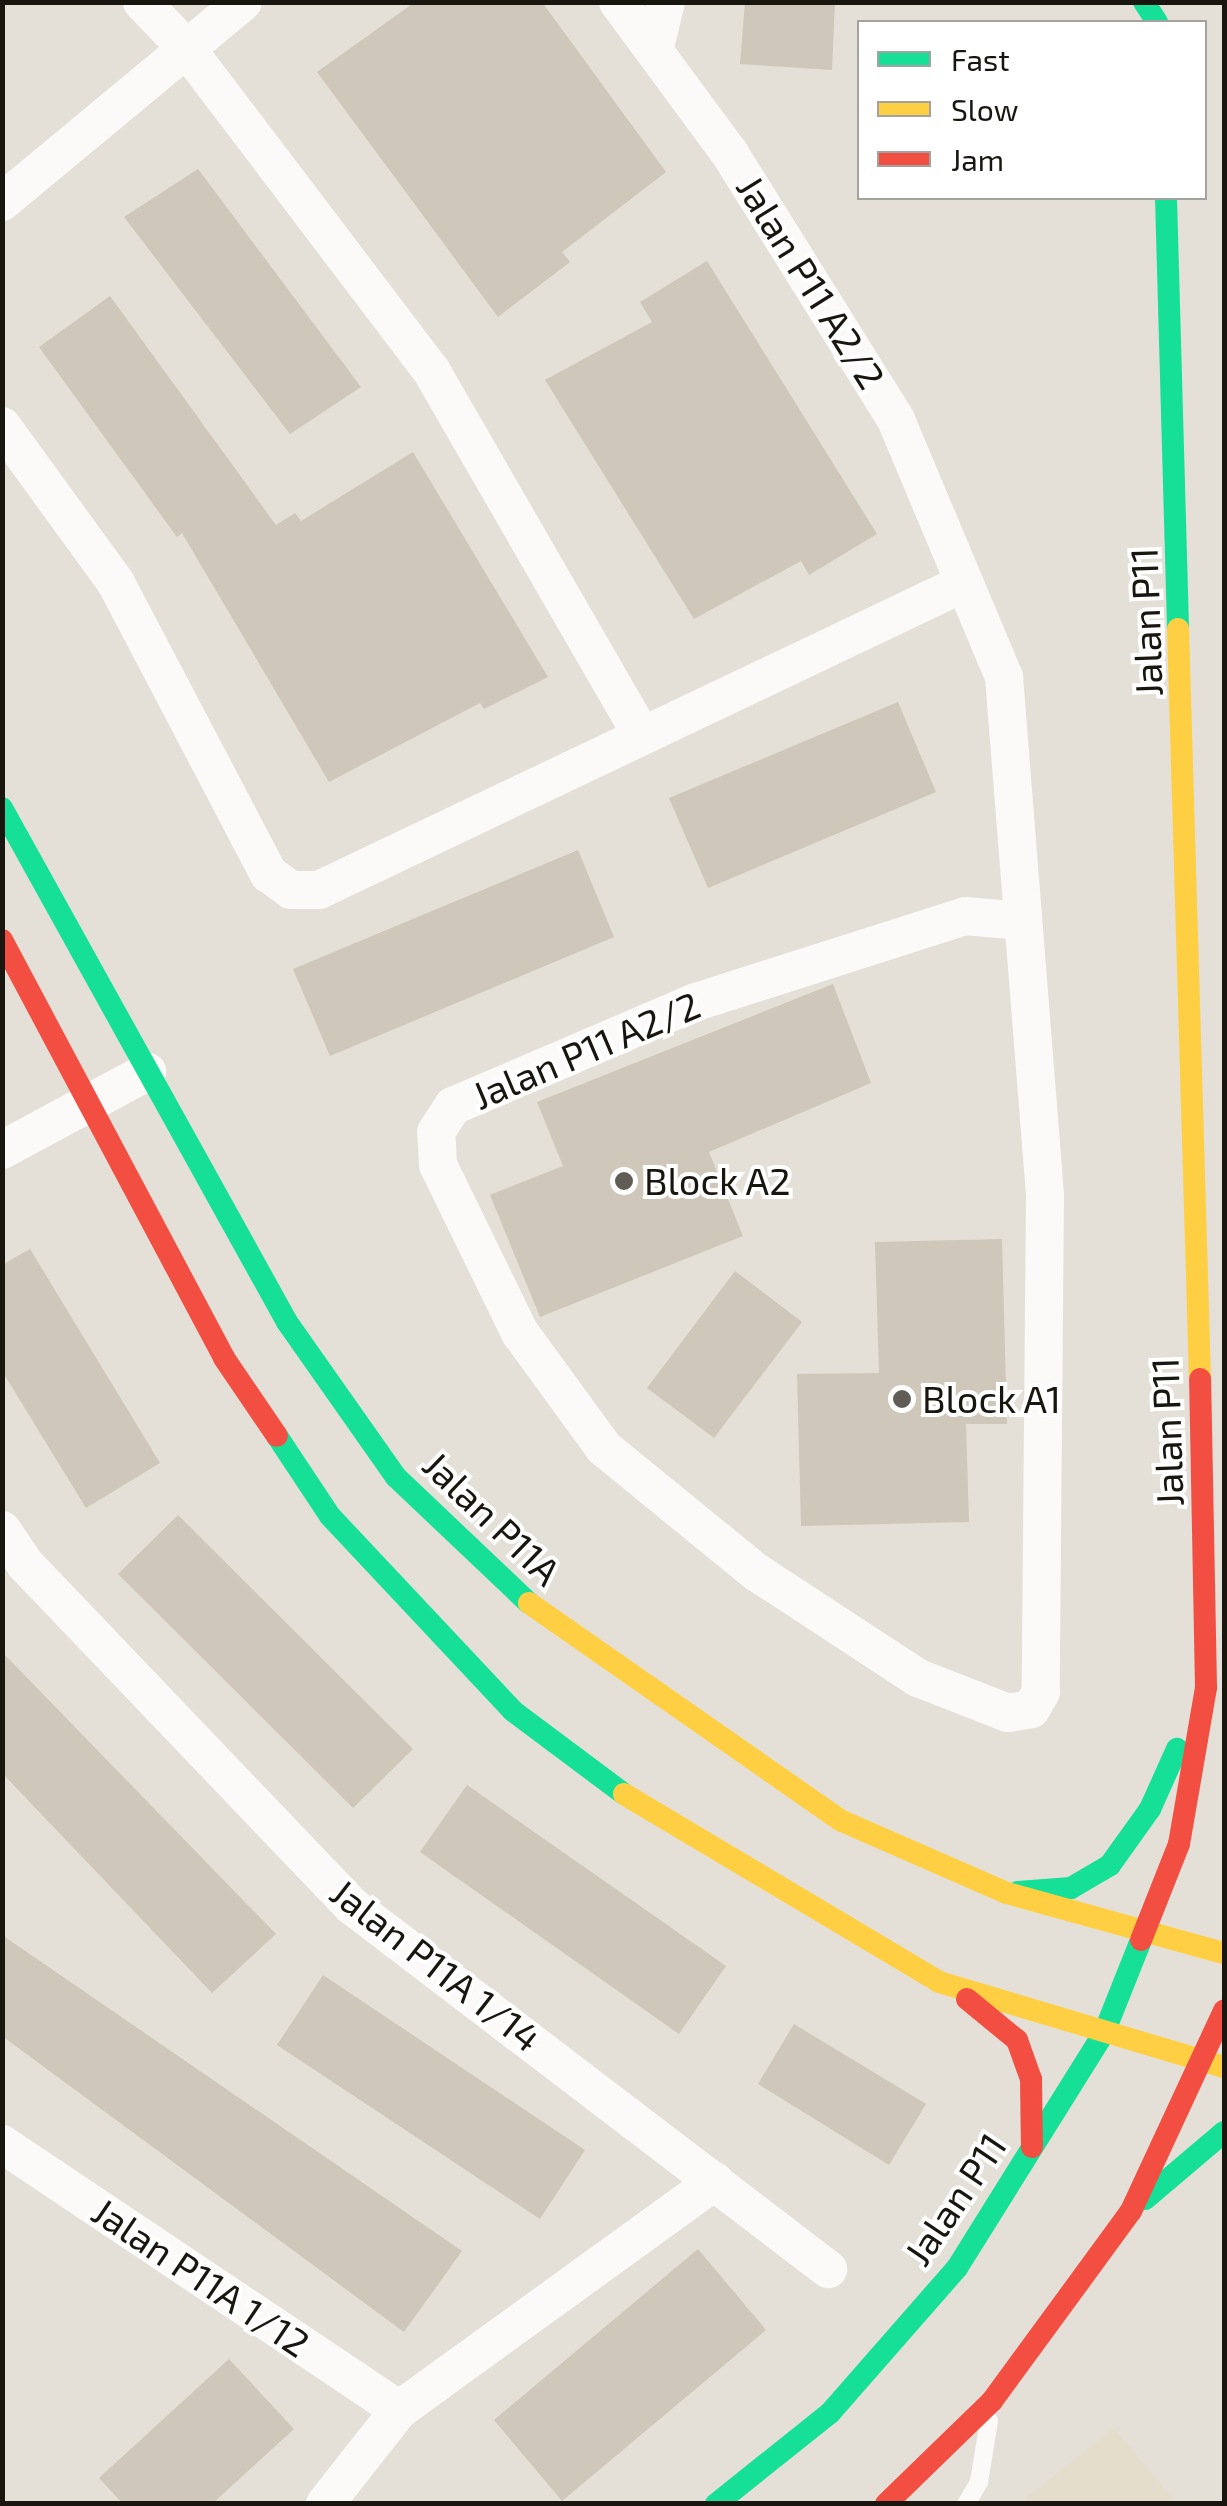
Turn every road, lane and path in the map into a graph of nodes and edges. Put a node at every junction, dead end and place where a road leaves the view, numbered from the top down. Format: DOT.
graph roads {
  1 [pos="142,2"];
  2 [pos="243,2"];
  3 [pos="618,2"];
  4 [pos="666,2"];
  5 [pos="655,47"];
  6 [pos="187,49"];
  7 [pos="1166,200"];
  8 [pos="2,202"];
  9 [pos="2,426"];
  10 [pos="960,585"];
  11 [pos="642,736"];
  12 [pos="2,808"];
  13 [pos="1022,921"];
  14 [pos="2,940"];
  15 [pos="147,1072"];
  16 [pos="89,1104"];
  17 [pos="2,1150"];
  18 [pos="2,1530"];
  19 [pos="1206,1687"];
  20 [pos="1007,1893"];
  21 [pos="1144,1933"];
  22 [pos="1224,1953"];
  23 [pos="939,1982"];
  24 [pos="1224,2010"];
  25 [pos="1104,2032"];
  26 [pos="1214,2066"];
  27 [pos="1224,2132"];
  28 [pos="2,2144"];
  29 [pos="1032,2147"];
  30 [pos="715,2180"];
  31 [pos="1131,2211"];
  32 [pos="828,2269"];
  33 [pos="992,2401"];
  34 [pos="399,2410"];
  35 [pos="324,2504"];
  36 [pos="716,2504"];
  37 [pos="886,2504"];
  38 [pos="966,2504"];
  1 -- 6 [label="street"];
  2 -- 6 [label="street"];
  3 -- 5 [label="street, Jalan P11 A2/2"];
  4 -- 5 [label="street"];
  5 -- 10 [label="street, Jalan P11 A2/2"];
  6 -- 8 [label="street"];
  6 -- 11 [label="street"];
  7 -- 19 [label="main road, Jalan P11"];
  9 -- 11 [label="street"];
  10 -- 11 [label="street"];
  10 -- 13 [label="street, Jalan P11 A2/2"];
  12 -- 15 [label="main road, Jalan P11A"];
  13 -- 13 [label="street, Jalan P11 A2/2"];
  14 -- 16 [label="main road"];
  15 -- 16 [label="street"];
  15 -- 20 [label="main road, Jalan P11A"];
  16 -- 17 [label="street"];
  16 -- 23 [label="main road"];
  18 -- 30 [label="street, Jalan P11A 1/14"];
  19 -- 20 [label="main road"];
  19 -- 21 [label="main road, Jalan P11"];
  20 -- 21 [label="main road, Jalan P11A"];
  21 -- 22 [label="main road, Jalan P11A"];
  21 -- 25 [label="main road, Jalan P11"];
  23 -- 25 [label="main road"];
  23 -- 29 [label="main road"];
  24 -- 26 [label="main road"];
  25 -- 26 [label="main road"];
  25 -- 29 [label="main road, Jalan P11"];
  26 -- 31 [label="main road"];
  27 -- 31 [label="main road"];
  28 -- 34 [label="street, Jalan P11A 1/12"];
  29 -- 36 [label="main road, Jalan P11"];
  30 -- 32 [label="street, Jalan P11A 1/14"];
  30 -- 34 [label="street"];
  31 -- 33 [label="main road"];
  33 -- 37 [label="main road"];
  33 -- 38 [label="lane"];
  34 -- 35 [label="street"];
}
